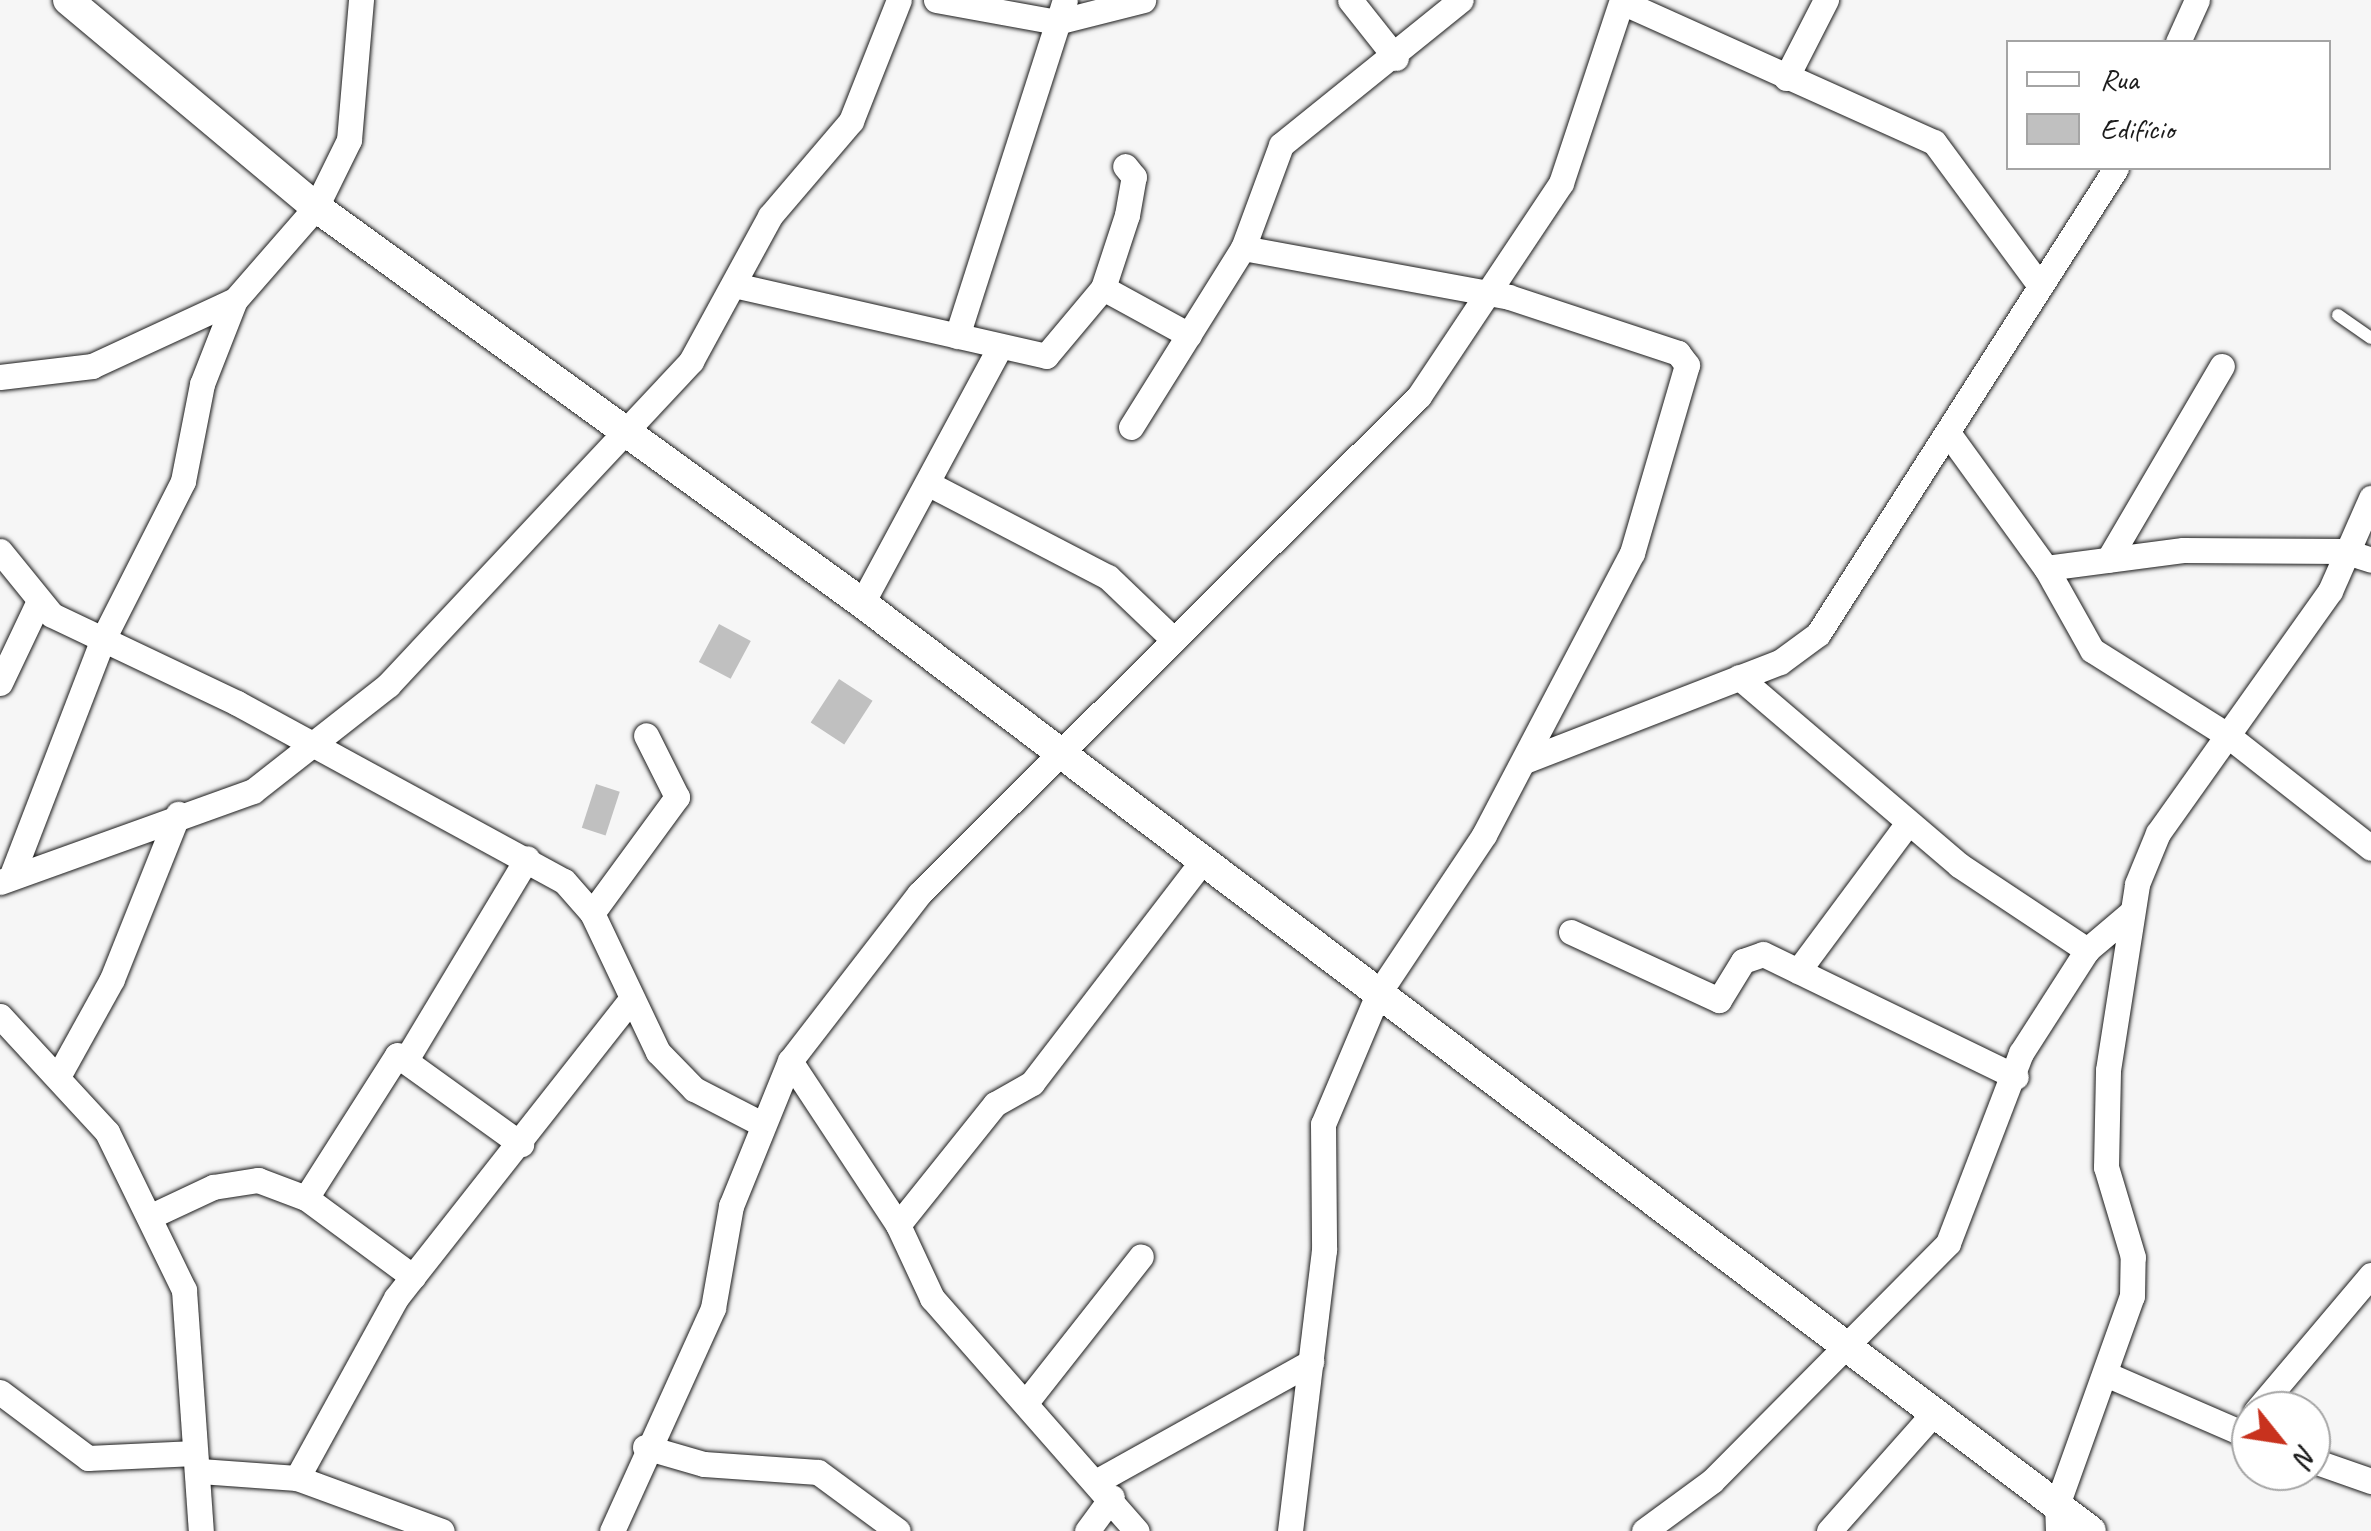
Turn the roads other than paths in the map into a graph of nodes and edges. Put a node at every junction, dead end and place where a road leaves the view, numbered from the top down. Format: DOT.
graph roads {
  1 [pos="68,0"];
  2 [pos="361,0"];
  3 [pos="900,0"];
  4 [pos="936,0"];
  5 [pos="1142,0"];
  6 [pos="1350,0"];
  7 [pos="1461,0"];
  8 [pos="1826,0"];
  9 [pos="2197,0"];
  10 [pos="1622,1"];
  11 [pos="1061,11"];
  12 [pos="2179,40"];
  13 [pos="1396,58"];
  14 [pos="1786,78"];
  15 [pos="1124,166"];
  16 [pos="2115,170"];
  17 [pos="316,207"];
  18 [pos="1243,248"];
  19 [pos="734,284"];
  20 [pos="2040,286"];
  21 [pos="1103,288"];
  22 [pos="1482,294"];
  23 [pos="235,300"];
  24 [pos="2338,315"];
  25 [pos="1189,335"];
  26 [pos="957,336"];
  27 [pos="2371,338"];
  28 [pos="998,350"];
  29 [pos="2222,366"];
  30 [pos="0,377"];
  31 [pos="1131,427"];
  32 [pos="631,431"];
  33 [pos="1950,437"];
  34 [pos="929,484"];
  35 [pos="2371,498"];
  36 [pos="2344,551"];
  37 [pos="0,552"];
  38 [pos="2108,560"];
  39 [pos="2371,560"];
  40 [pos="2046,568"];
  41 [pos="38,603"];
  42 [pos="862,603"];
  43 [pos="104,640"];
  44 [pos="1174,640"];
  45 [pos="1739,677"];
  46 [pos="0,682"];
  47 [pos="646,735"];
  48 [pos="2227,735"];
  49 [pos="317,746"];
  50 [pos="1061,753"];
  51 [pos="1527,760"];
  52 [pos="178,814"];
  53 [pos="1908,823"];
  54 [pos="2371,848"];
  55 [pos="528,858"];
  56 [pos="1199,866"];
  57 [pos="6,877"];
  58 [pos="2132,912"];
  59 [pos="592,913"];
  60 [pos="1571,932"];
  61 [pos="2088,950"];
  62 [pos="1798,971"];
  63 [pos="1378,994"];
  64 [pos="631,999"];
  65 [pos="0,1016"];
  66 [pos="407,1058"];
  67 [pos="790,1061"];
  68 [pos="60,1073"];
  69 [pos="2016,1077"];
  70 [pos="760,1123"];
  71 [pos="521,1144"];
  72 [pos="306,1198"];
  73 [pos="149,1217"];
  74 [pos="898,1225"];
  75 [pos="1140,1256"];
  76 [pos="2371,1275"];
  77 [pos="413,1277"];
  78 [pos="1839,1346"];
  79 [pos="1311,1362"];
  80 [pos="2108,1375"];
  81 [pos="2277,1391"];
  82 [pos="0,1392"];
  83 [pos="1027,1401"];
  84 [pos="1932,1415"];
  85 [pos="2231,1418"];
  86 [pos="645,1447"];
  87 [pos="197,1462"];
  88 [pos="2331,1467"];
  89 [pos="296,1478"];
  90 [pos="2371,1481"];
  91 [pos="1105,1488"];
  92 [pos="2058,1518"];
  93 [pos="201,1531"];
  94 [pos="442,1531"];
  95 [pos="612,1531"];
  96 [pos="898,1531"];
  97 [pos="1087,1531"];
  98 [pos="1137,1531"];
  99 [pos="1290,1531"];
  100 [pos="1644,1531"];
  101 [pos="1829,1531"];
  102 [pos="2092,1531"];
  1 -- 17 [label="street"];
  2 -- 17 [label="street"];
  3 -- 19 [label="street"];
  4 -- 11 [label="street"];
  5 -- 11 [label="street"];
  6 -- 13 [label="street"];
  7 -- 13 [label="street"];
  8 -- 14 [label="street"];
  9 -- 12 [label="street"];
  10 -- 14 [label="street"];
  10 -- 22 [label="street"];
  11 -- 26 [label="street"];
  13 -- 18 [label="street"];
  14 -- 20 [label="street"];
  15 -- 21 [label="street"];
  16 -- 20 [label="street"];
  17 -- 23 [label="street"];
  17 -- 32 [label="street"];
  18 -- 22 [label="street"];
  18 -- 25 [label="street"];
  19 -- 26 [label="street"];
  19 -- 32 [label="street"];
  20 -- 33 [label="street"];
  21 -- 25 [label="street"];
  21 -- 28 [label="street"];
  22 -- 44 [label="street"];
  22 -- 51 [label="street"];
  23 -- 30 [label="street"];
  23 -- 43 [label="street"];
  24 -- 27 [label="lane"];
  25 -- 31 [label="street"];
  26 -- 28 [label="street"];
  28 -- 34 [label="street"];
  29 -- 38 [label="street"];
  32 -- 42 [label="street"];
  32 -- 49 [label="street"];
  33 -- 40 [label="street"];
  33 -- 45 [label="street"];
  34 -- 42 [label="street"];
  34 -- 44 [label="street"];
  35 -- 36 [label="street"];
  36 -- 38 [label="street"];
  36 -- 39 [label="street"];
  36 -- 48 [label="street"];
  37 -- 41 [label="street"];
  38 -- 40 [label="street"];
  40 -- 48 [label="street"];
  41 -- 43 [label="street"];
  41 -- 46 [label="street"];
  42 -- 50 [label="street"];
  43 -- 49 [label="street"];
  43 -- 57 [label="street"];
  44 -- 50 [label="street"];
  45 -- 51 [label="street"];
  45 -- 53 [label="street"];
  47 -- 59 [label="street"];
  48 -- 54 [label="street"];
  48 -- 58 [label="street"];
  49 -- 52 [label="street"];
  49 -- 55 [label="street"];
  50 -- 56 [label="street"];
  50 -- 67 [label="street"];
  51 -- 63 [label="street"];
  52 -- 57 [label="street"];
  52 -- 68 [label="street"];
  53 -- 61 [label="street"];
  53 -- 62 [label="street"];
  55 -- 59 [label="street"];
  55 -- 66 [label="street"];
  56 -- 63 [label="street"];
  56 -- 74 [label="street"];
  58 -- 61 [label="street"];
  58 -- 80 [label="street"];
  59 -- 64 [label="street"];
  60 -- 62 [label="street"];
  61 -- 69 [label="street"];
  62 -- 69 [label="street"];
  63 -- 78 [label="street"];
  63 -- 79 [label="street"];
  64 -- 70 [label="street"];
  64 -- 71 [label="street"];
  65 -- 68 [label="street"];
  66 -- 71 [label="street"];
  66 -- 72 [label="street"];
  67 -- 70 [label="street"];
  67 -- 74 [label="street"];
  68 -- 73 [label="street"];
  69 -- 78 [label="street"];
  70 -- 86 [label="street"];
  71 -- 77 [label="street"];
  72 -- 73 [label="street"];
  72 -- 77 [label="street"];
  73 -- 87 [label="street"];
  74 -- 83 [label="street"];
  75 -- 83 [label="street"];
  76 -- 81 [label="street"];
  77 -- 89 [label="street"];
  78 -- 84 [label="street"];
  78 -- 100 [label="street"];
  79 -- 91 [label="street"];
  79 -- 99 [label="street"];
  80 -- 85 [label="street"];
  80 -- 92 [label="street"];
  82 -- 87 [label="street"];
  83 -- 91 [label="street"];
  84 -- 92 [label="street"];
  84 -- 101 [label="street"];
  86 -- 95 [label="street"];
  86 -- 96 [label="street"];
  87 -- 89 [label="street"];
  87 -- 93 [label="street"];
  88 -- 90 [label="street"];
  89 -- 94 [label="street"];
  91 -- 97 [label="street"];
  91 -- 98 [label="street"];
  92 -- 102 [label="street"];
}
